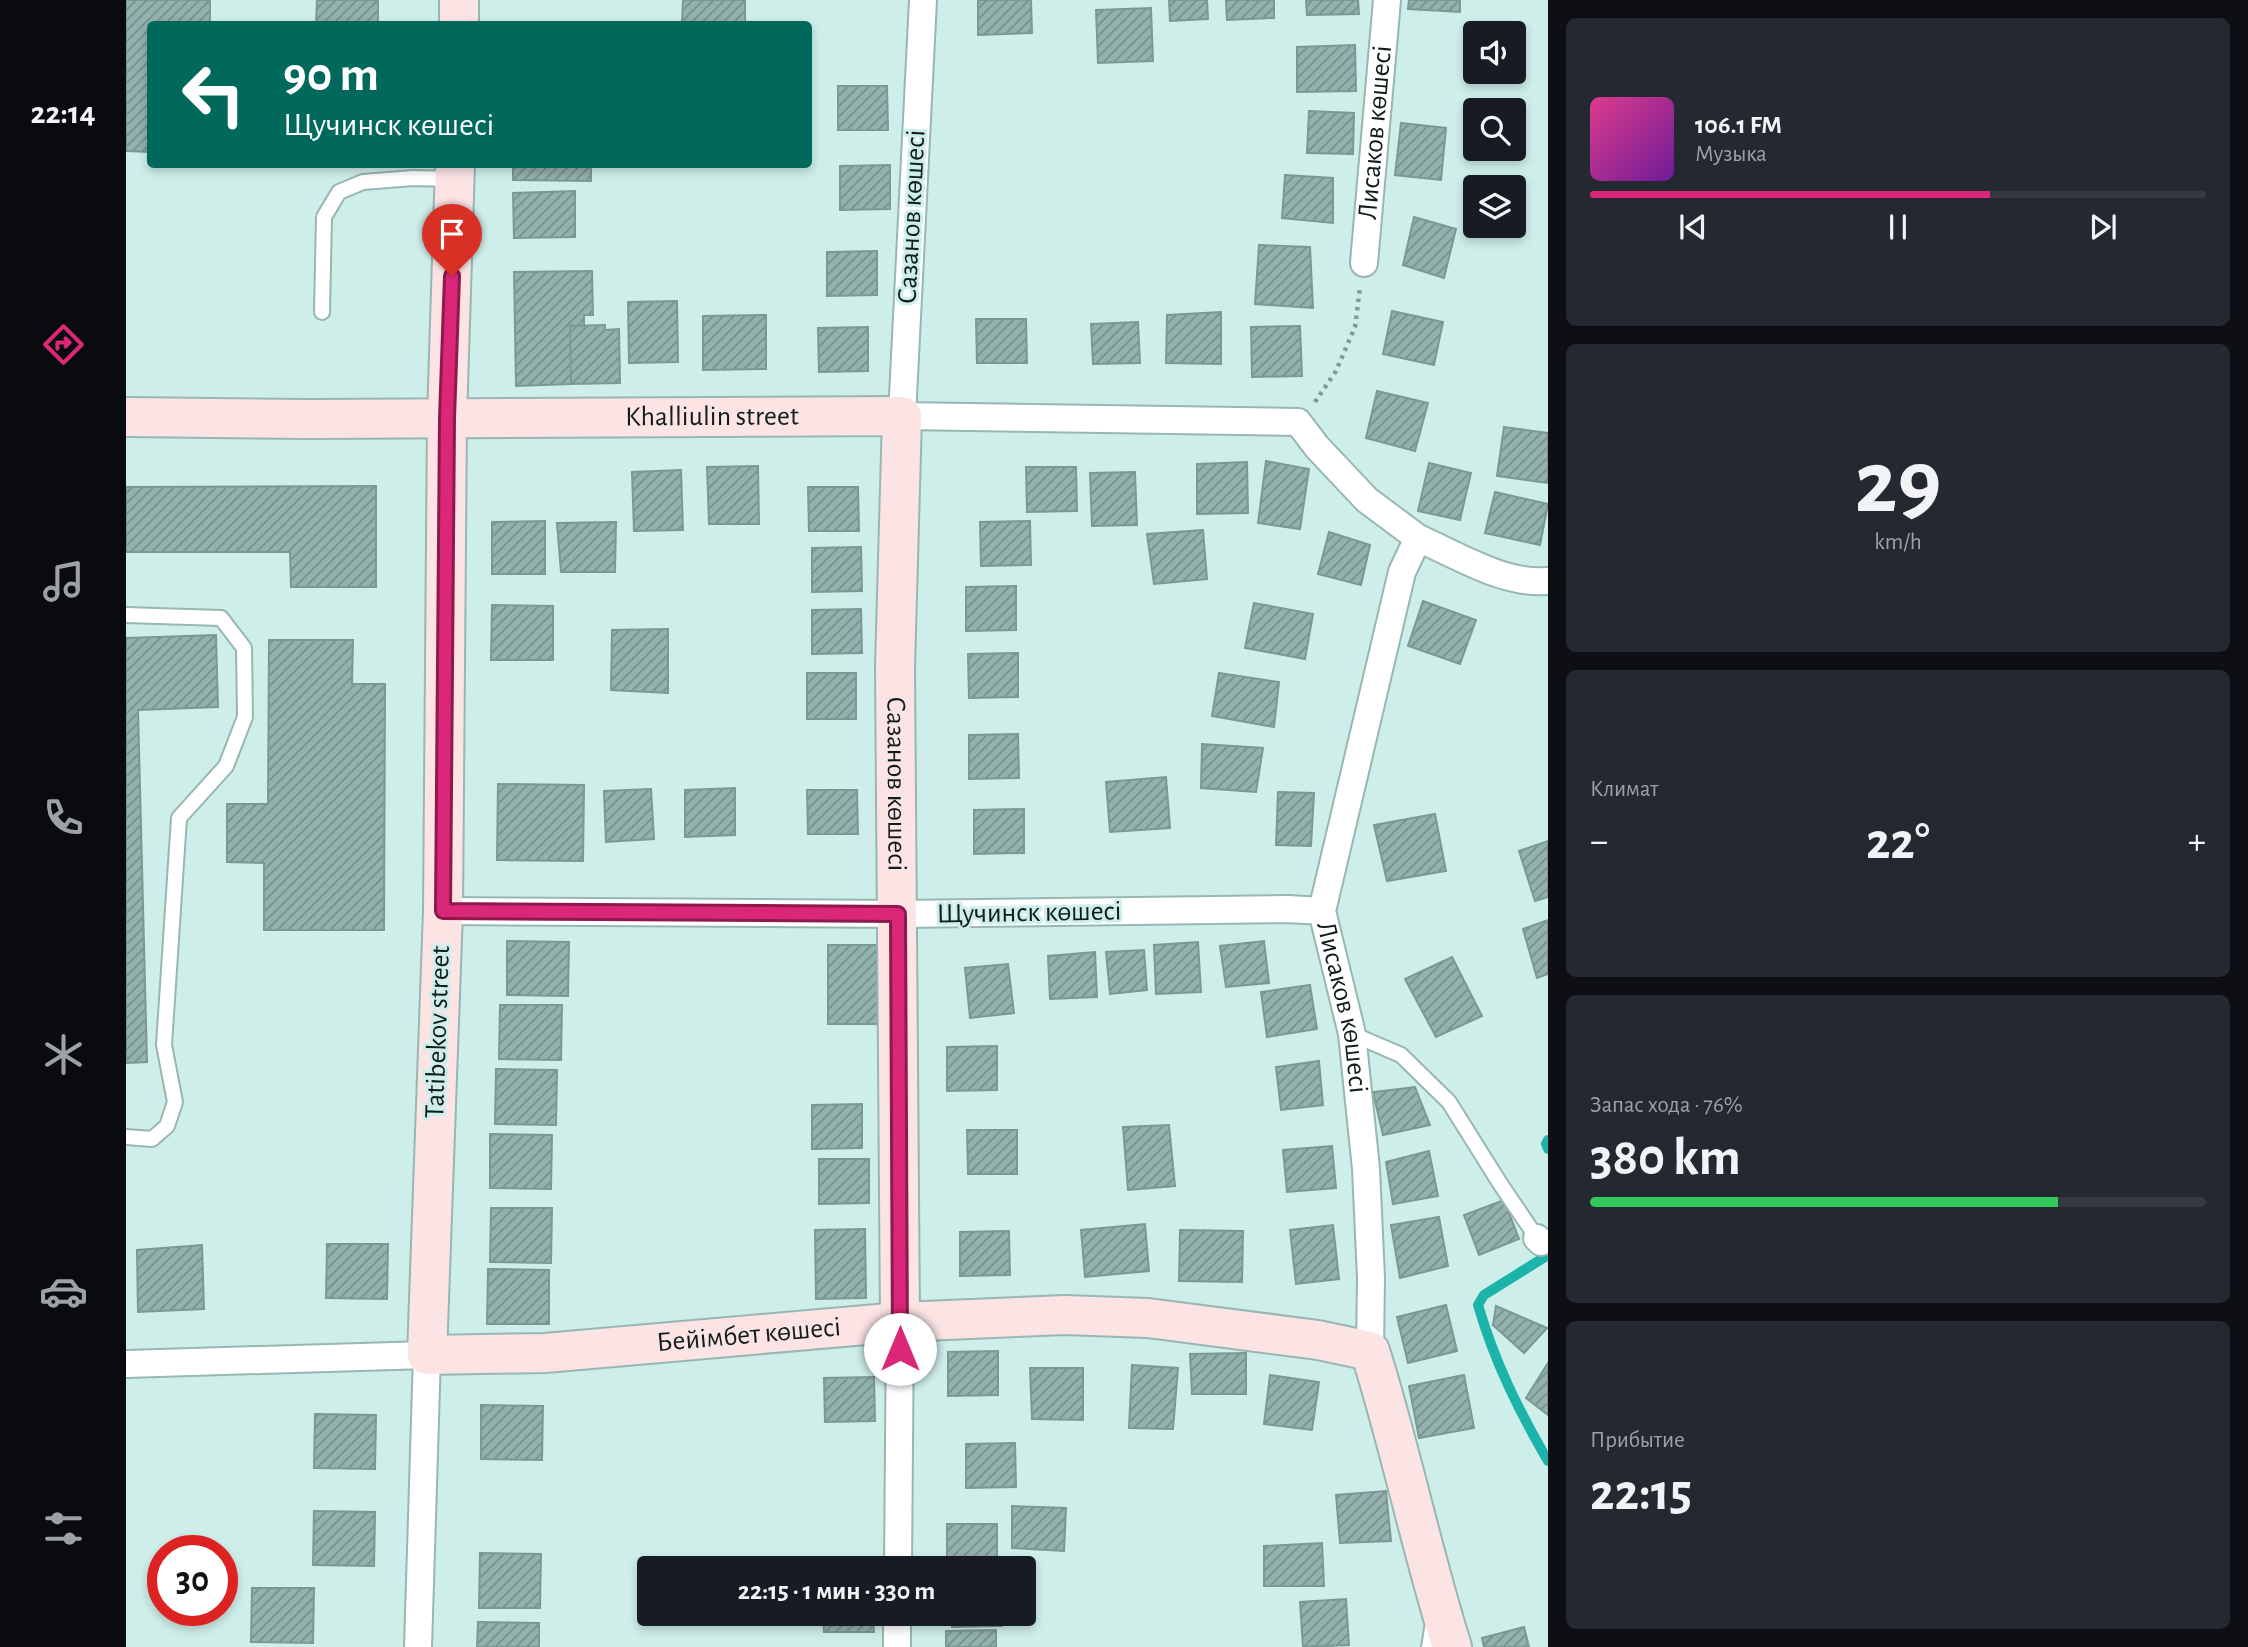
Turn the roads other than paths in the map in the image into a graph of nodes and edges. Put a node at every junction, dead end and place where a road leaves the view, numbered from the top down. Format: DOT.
graph roads {
  1 [pos="459,0"];
  2 [pos="923,0"];
  3 [pos="1387,0"];
  4 [pos="459,21"];
  5 [pos="455,172"];
  6 [pos="1364,263"];
  7 [pos="322,312"];
  8 [pos="902,416"];
  9 [pos="126,417"];
  10 [pos="447,418"];
  11 [pos="1418,538"];
  12 [pos="1548,581"];
  13 [pos="126,615"];
  14 [pos="443,911"];
  15 [pos="1322,911"];
  16 [pos="898,914"];
  17 [pos="1352,1034"];
  18 [pos="126,1136"];
  19 [pos="1542,1244"];
  20 [pos="900,1322"];
  21 [pos="1370,1351"];
  22 [pos="427,1355"];
  23 [pos="126,1364"];
  24 [pos="898,1556"];
  25 [pos="1437,1601"];
  26 [pos="897,1626"];
  27 [pos="418,1647"];
  28 [pos="897,1647"];
  29 [pos="1429,1647"];
  30 [pos="1452,1647"];
  1 -- 4 [label="street"];
  2 -- 8 [label="street, Сазанов көшесі"];
  3 -- 6 [label="street, Лисаков көшесі"];
  5 -- 7 [label="lane"];
  5 -- 10 [label="street, Tatibekov street"];
  8 -- 10 [label="street, Khalliulin street"];
  8 -- 11 [label="street, Khalliulin street"];
  8 -- 16 [label="street, Сазанов көшесі"];
  9 -- 10 [label="street, Khalliulin street"];
  10 -- 14 [label="street, Tatibekov street"];
  11 -- 12 [label="street"];
  11 -- 15 [label="street, Лисаков көшесі"];
  13 -- 18 [label="lane"];
  14 -- 16 [label="street, Щучинск көшесі"];
  14 -- 22 [label="street, Tatibekov street"];
  15 -- 16 [label="street, Щучинск көшесі"];
  15 -- 17 [label="street, Лисаков көшесі"];
  16 -- 20 [label="street, Сазанов көшесі"];
  17 -- 19 [label="lane"];
  17 -- 21 [label="street, Лисаков көшесі"];
  20 -- 21 [label="street, Бейімбет көшесі"];
  20 -- 22 [label="street, Бейімбет көшесі"];
  20 -- 24 [label="street, Сазанов көшесі"];
  21 -- 25 [label="street, Лисаков көшесі"];
  22 -- 23 [label="street, Бейімбет көшесі"];
  22 -- 27 [label="street, Tatibekov street"];
  25 -- 29 [label="lane"];
  25 -- 30 [label="street, Лисаков көшесі"];
  26 -- 28 [label="street"];
}
